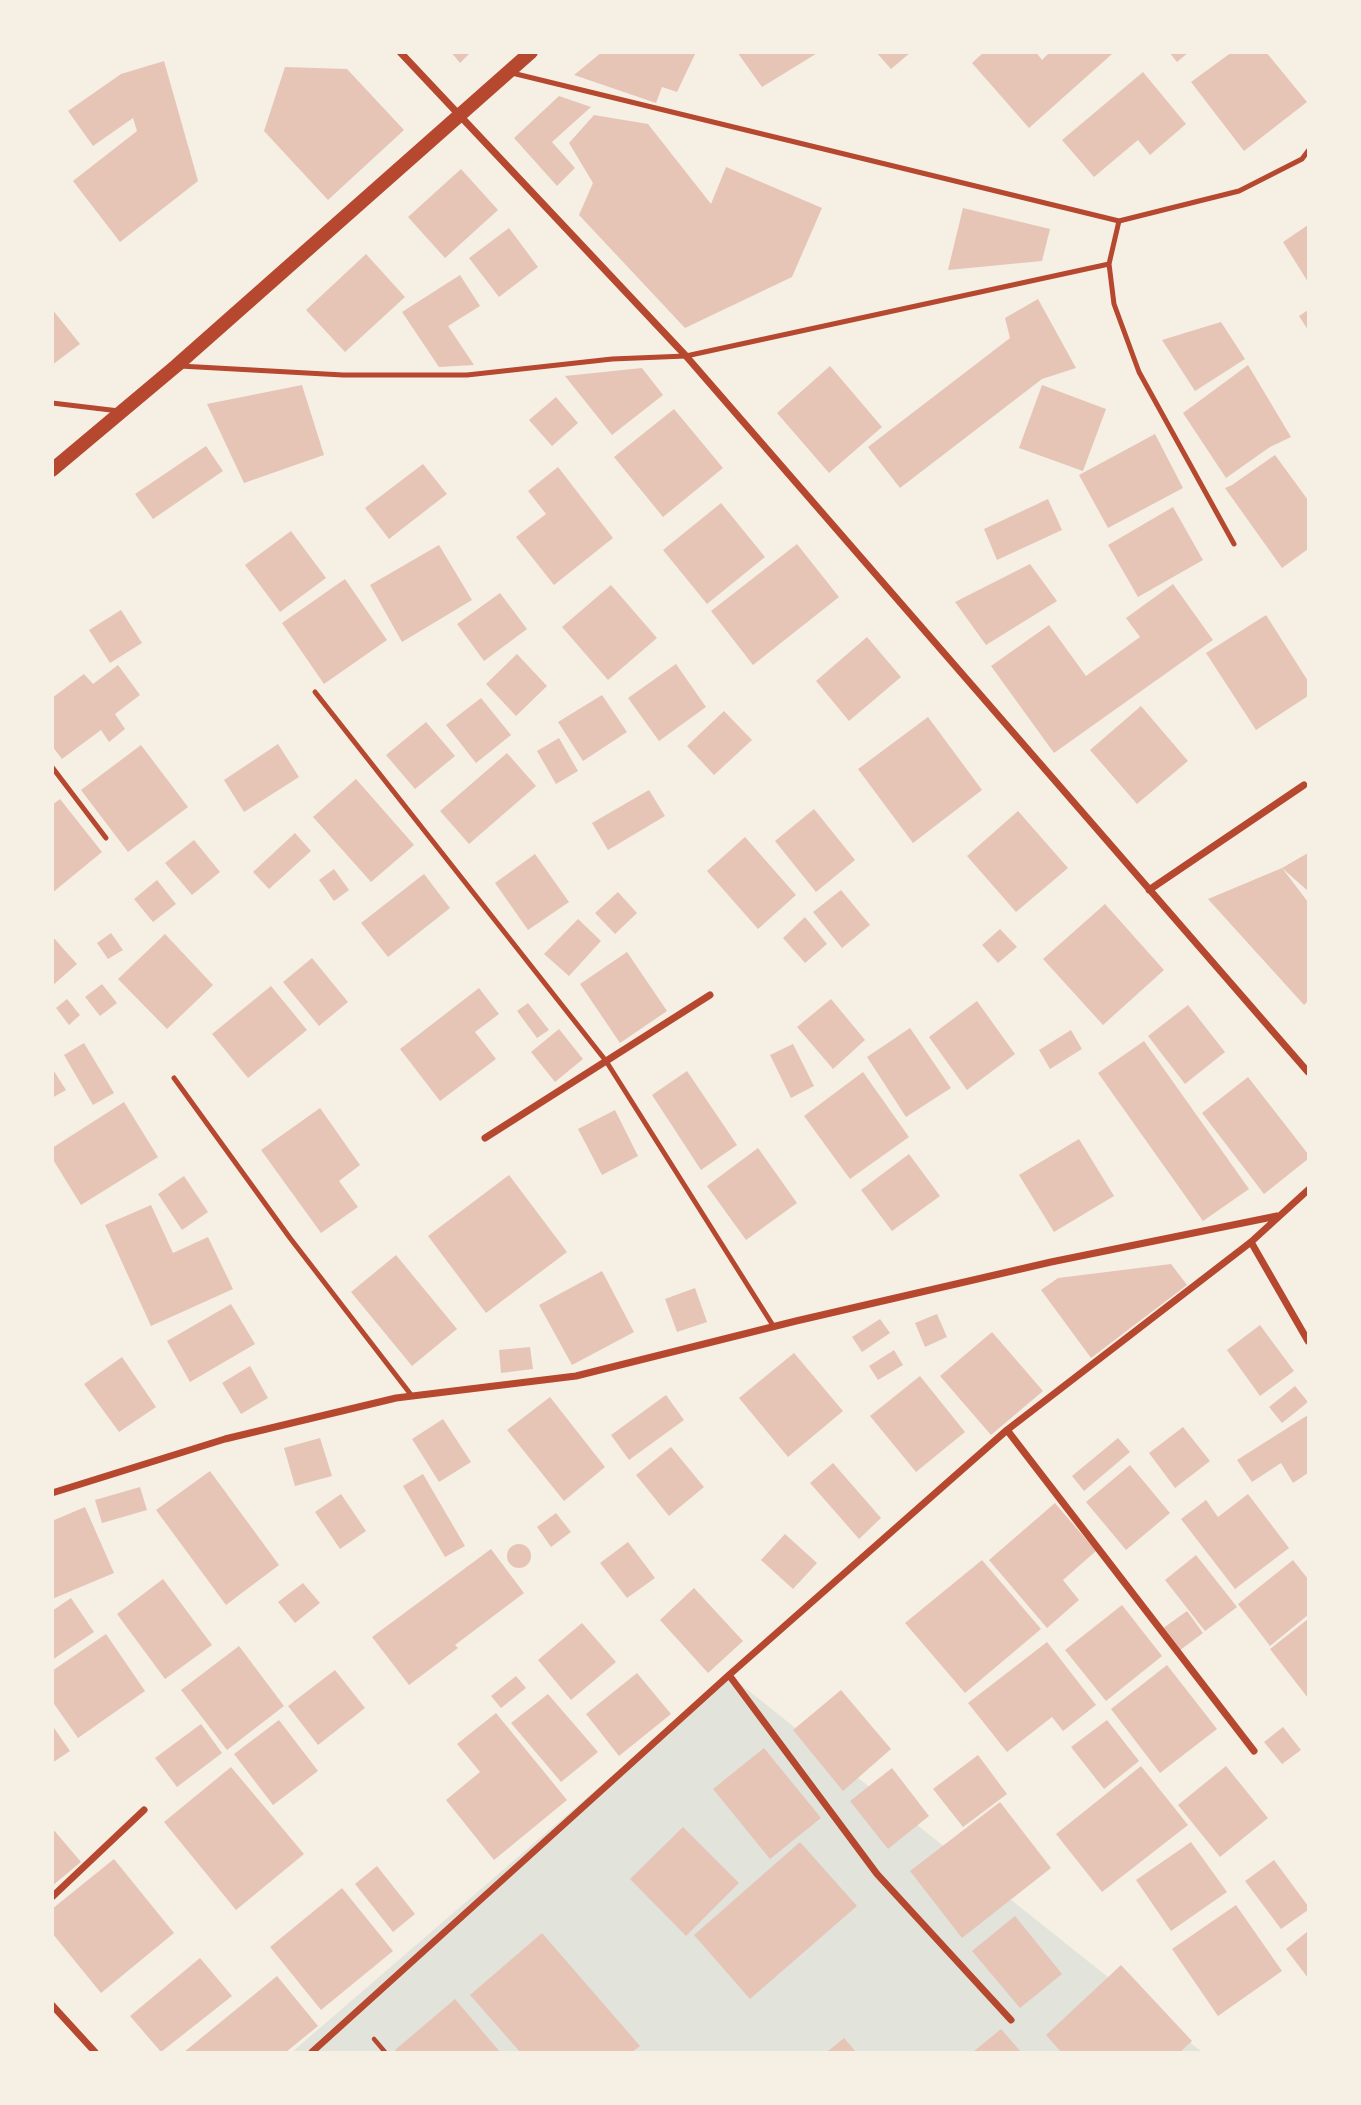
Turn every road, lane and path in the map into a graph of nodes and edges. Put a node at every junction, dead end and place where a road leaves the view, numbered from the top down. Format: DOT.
graph roads {
  1 [pos="400,52"];
  2 [pos="531,52"];
  3 [pos="509,72"];
  4 [pos="460,116"];
  5 [pos="1308,151"];
  6 [pos="1305,160"];
  7 [pos="1119,221"];
  8 [pos="1109,264"];
  9 [pos="686,356"];
  10 [pos="176,366"];
  11 [pos="52,403"];
  12 [pos="123,411"];
  13 [pos="52,470"];
  14 [pos="1234,544"];
  15 [pos="315,692"];
  16 [pos="52,767"];
  17 [pos="1304,785"];
  18 [pos="106,838"];
  19 [pos="1149,890"];
  20 [pos="710,995"];
  21 [pos="606,1061"];
  22 [pos="1308,1072"];
  23 [pos="174,1078"];
  24 [pos="485,1138"];
  25 [pos="1308,1190"];
  26 [pos="1278,1216"];
  27 [pos="1251,1242"];
  28 [pos="774,1327"];
  29 [pos="1308,1341"];
  30 [pos="412,1396"];
  31 [pos="1007,1430"];
  32 [pos="52,1493"];
  33 [pos="729,1675"];
  34 [pos="1254,1751"];
  35 [pos="144,1810"];
  36 [pos="52,1897"];
  37 [pos="52,2005"];
  38 [pos="1011,2021"];
  39 [pos="96,2053"];
  40 [pos="312,2053"];
  1 -- 4 [label="street"];
  2 -- 3 [label="main road"];
  3 -- 4 [label="main road"];
  3 -- 7 [label="lane"];
  4 -- 9 [label="street"];
  4 -- 10 [label="main road"];
  5 -- 6 [label="lane"];
  6 -- 7 [label="lane"];
  7 -- 8 [label="lane"];
  8 -- 9 [label="lane"];
  8 -- 14 [label="lane"];
  9 -- 10 [label="lane"];
  9 -- 19 [label="street"];
  10 -- 12 [label="main road"];
  11 -- 12 [label="lane"];
  12 -- 13 [label="main road"];
  15 -- 21 [label="lane"];
  16 -- 18 [label="lane"];
  17 -- 19 [label="street"];
  19 -- 22 [label="street"];
  20 -- 21 [label="street"];
  21 -- 24 [label="street"];
  21 -- 28 [label="lane"];
  23 -- 30 [label="lane"];
  25 -- 26 [label="street"];
  26 -- 27 [label="street"];
  26 -- 28 [label="street"];
  27 -- 29 [label="street"];
  27 -- 31 [label="street"];
  28 -- 30 [label="street"];
  30 -- 32 [label="street"];
  31 -- 33 [label="street"];
  31 -- 34 [label="street"];
  33 -- 38 [label="street"];
  33 -- 40 [label="street"];
  35 -- 36 [label="street"];
  37 -- 39 [label="street"];
}
